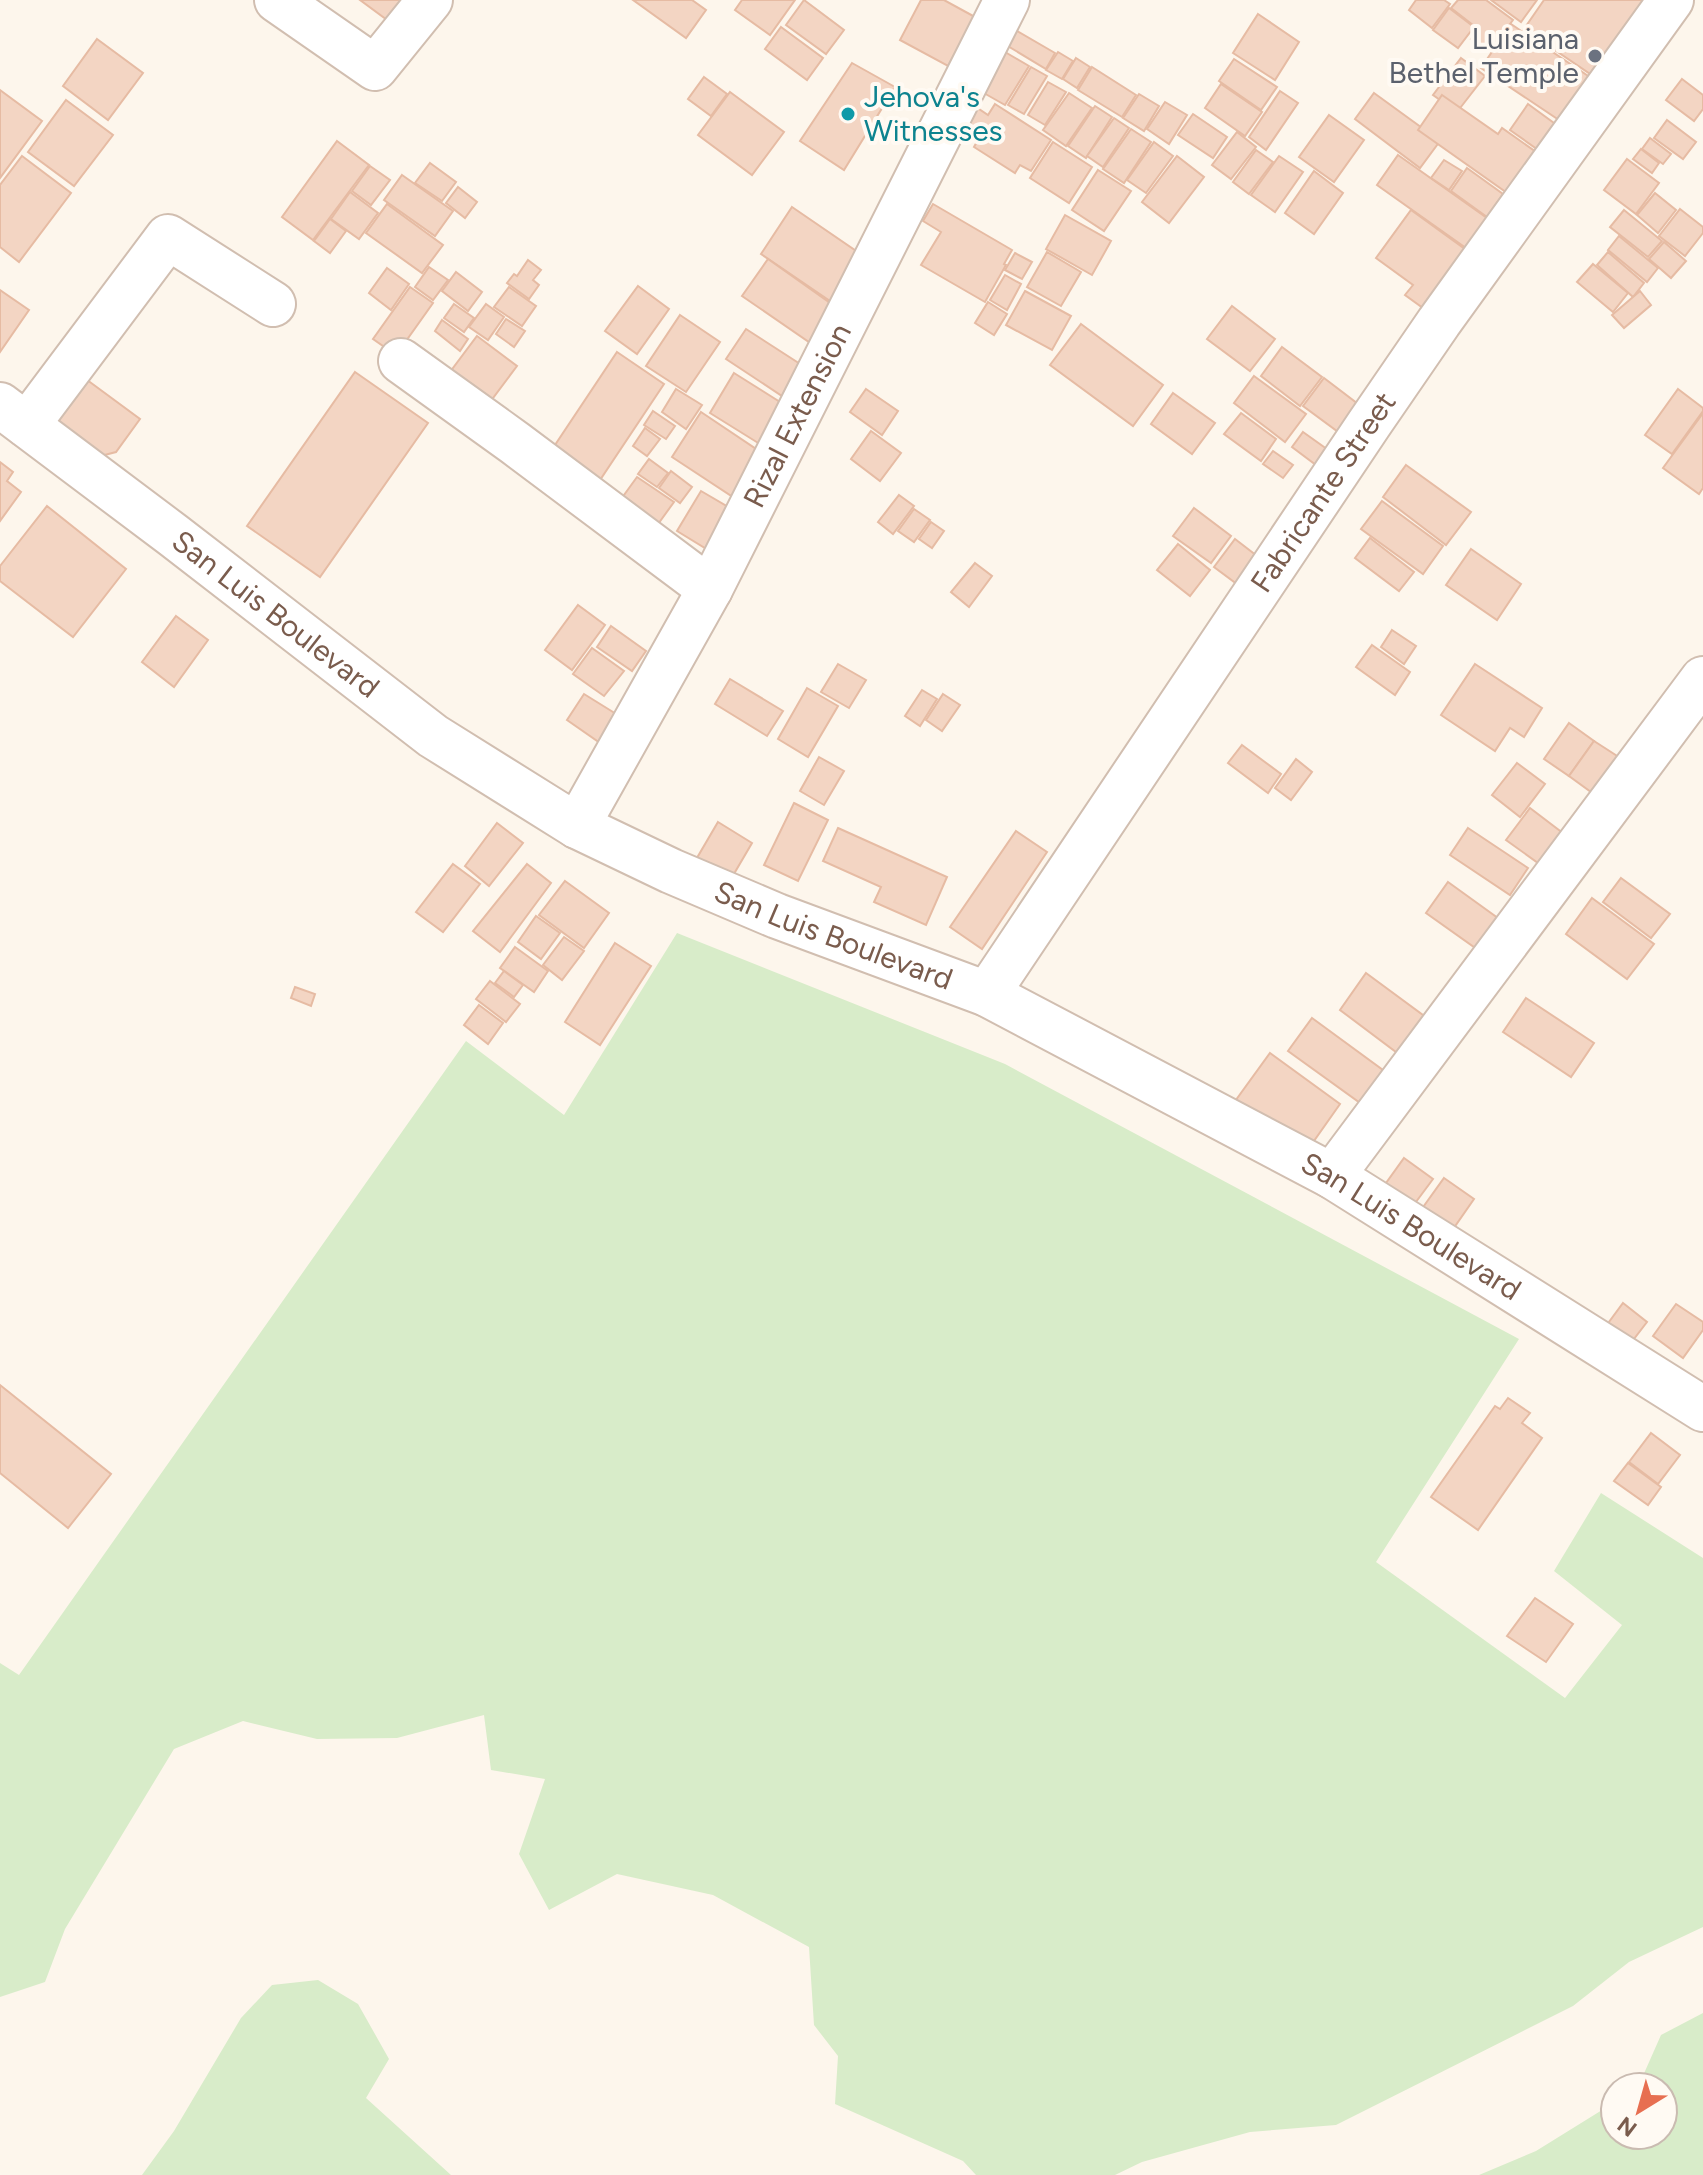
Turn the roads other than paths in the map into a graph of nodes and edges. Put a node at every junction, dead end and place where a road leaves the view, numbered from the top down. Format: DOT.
graph roads {
  1 [pos="277,0"];
  2 [pos="430,0"];
  3 [pos="1007,0"];
  4 [pos="1671,0"];
  5 [pos="273,304"];
  6 [pos="401,361"];
  7 [pos="13,415"];
  8 [pos="710,589"];
  9 [pos="1703,679"];
  10 [pos="577,826"];
  11 [pos="987,994"];
  12 [pos="1332,1176"];
  13 [pos="1703,1409"];
  1 -- 2 [label="street"];
  3 -- 8 [label="street, Rizal Extension"];
  4 -- 11 [label="street, Fabricante Street"];
  5 -- 7 [label="street"];
  6 -- 8 [label="street"];
  7 -- 10 [label="street, San Luis Boulevard"];
  8 -- 10 [label="street, Rizal Extension"];
  9 -- 12 [label="street"];
  10 -- 11 [label="street, San Luis Boulevard"];
  11 -- 12 [label="street, San Luis Boulevard"];
  12 -- 13 [label="street, San Luis Boulevard"];
}
